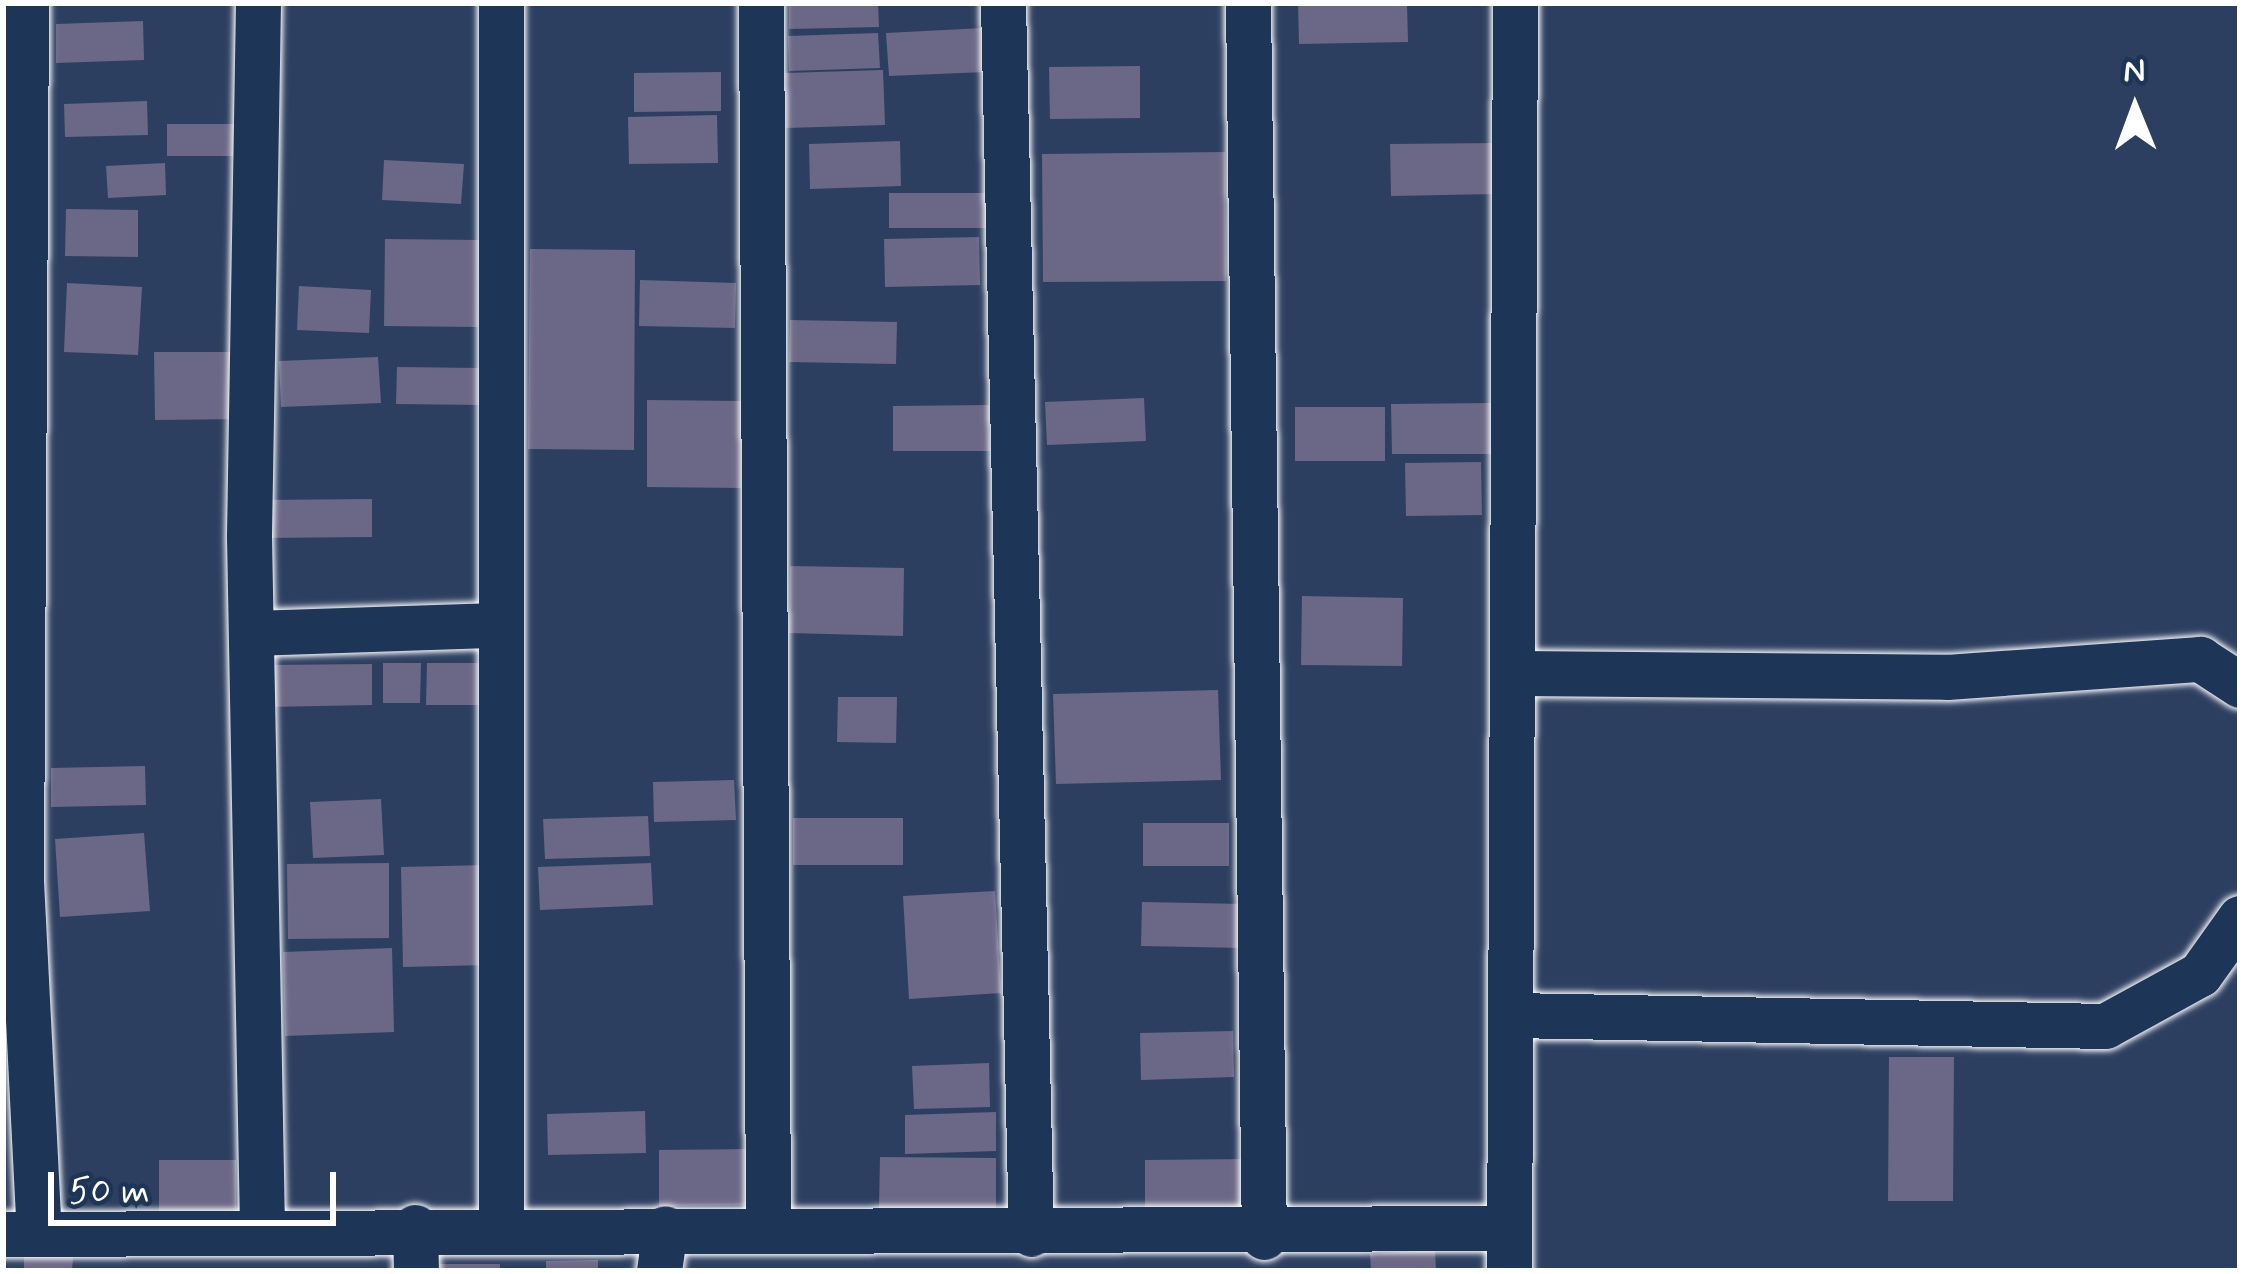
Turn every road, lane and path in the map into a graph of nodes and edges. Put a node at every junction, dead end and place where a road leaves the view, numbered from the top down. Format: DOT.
graph roads {
  1 [pos="26,3"];
  2 [pos="258,3"];
  3 [pos="501,3"];
  4 [pos="761,3"];
  5 [pos="1003,3"];
  6 [pos="1248,3"];
  7 [pos="1515,3"];
  8 [pos="497,625"];
  9 [pos="252,633"];
  10 [pos="1519,673"];
  11 [pos="2240,685"];
  12 [pos="2240,918"];
  13 [pos="1512,1015"];
  14 [pos="262,1225"];
  15 [pos="501,1228"];
  16 [pos="768,1228"];
  17 [pos="21,1233"];
  18 [pos="1031,1234"];
  19 [pos="1264,1237"];
  20 [pos="416,1249"];
  21 [pos="662,1250"];
  22 [pos="1508,1250"];
  1 -- 17 [label="street"];
  2 -- 9 [label="street"];
  3 -- 8 [label="street"];
  4 -- 16 [label="street"];
  5 -- 18 [label="street"];
  6 -- 19 [label="street"];
  7 -- 10 [label="street"];
  8 -- 9 [label="street"];
  8 -- 15 [label="street"];
  9 -- 14 [label="street"];
  10 -- 11 [label="street"];
  10 -- 13 [label="street"];
  12 -- 13 [label="street"];
  13 -- 22 [label="street"];
  14 -- 17 [label="street"];
  14 -- 20 [label="street"];
  15 -- 20 [label="street"];
  15 -- 21 [label="street"];
  16 -- 18 [label="street"];
  16 -- 21 [label="street"];
  18 -- 19 [label="street"];
  19 -- 22 [label="street"];
}
